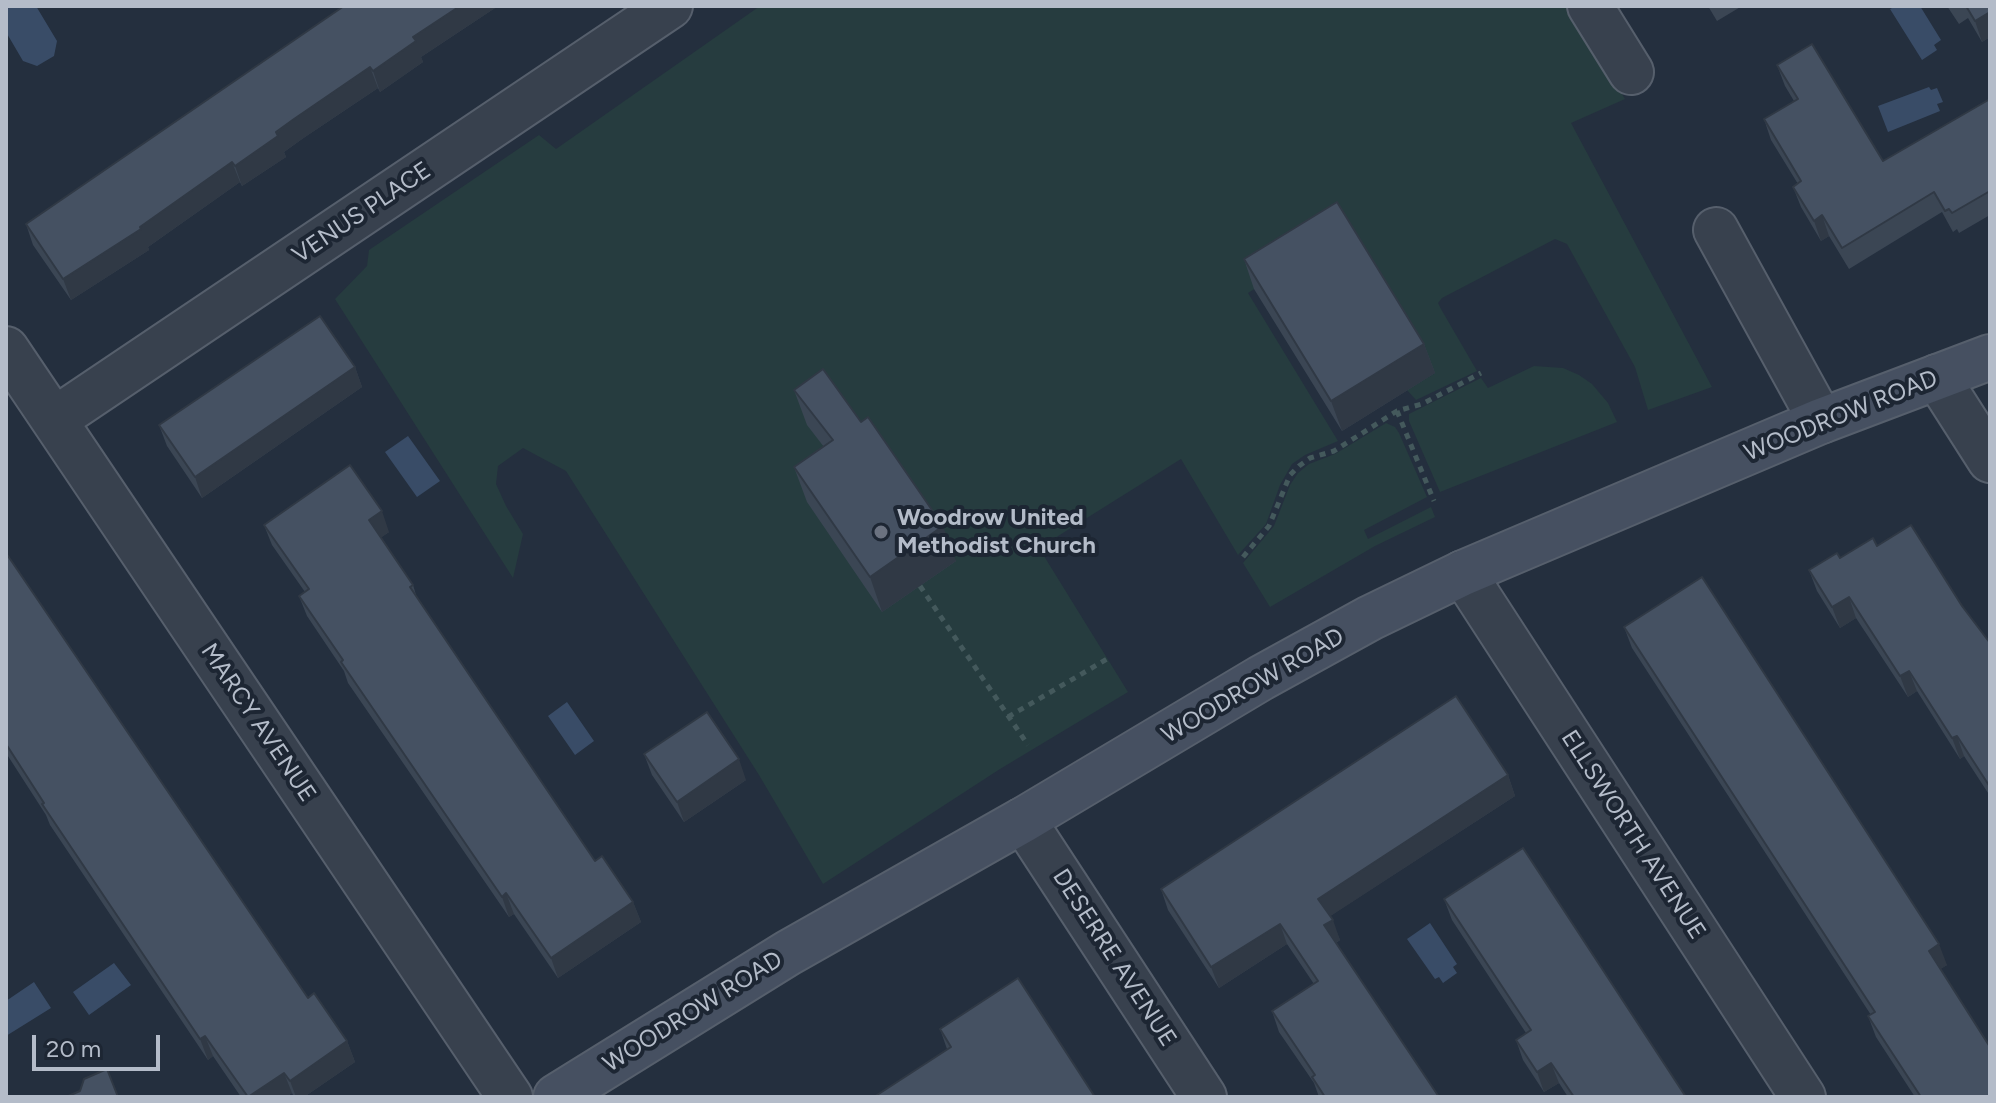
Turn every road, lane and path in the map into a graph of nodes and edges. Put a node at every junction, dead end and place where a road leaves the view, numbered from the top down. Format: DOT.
graph roads {
  1 [pos="670,6"];
  2 [pos="1590,6"];
  3 [pos="1631,72"];
  4 [pos="1716,230"];
  5 [pos="6,349"];
  6 [pos="1990,357"];
  7 [pos="1481,373"];
  8 [pos="1937,377"];
  9 [pos="1397,411"];
  10 [pos="54,420"];
  11 [pos="1821,421"];
  12 [pos="1990,460"];
  13 [pos="1434,501"];
  14 [pos="1243,557"];
  15 [pos="1463,573"];
  16 [pos="920,586"];
  17 [pos="1107,659"];
  18 [pos="1008,717"];
  19 [pos="1028,745"];
  20 [pos="1023,820"];
  21 [pos="510,1097"];
  22 [pos="556,1097"];
  23 [pos="1204,1097"];
  24 [pos="1803,1097"];
  1 -- 10 [label="street, VENUS PLACE"];
  2 -- 3 [label="street"];
  4 -- 11 [label="street"];
  5 -- 10 [label="street, MARCY AVENUE"];
  6 -- 8 [label="street, WOODROW ROAD"];
  7 -- 9 [label="path"];
  8 -- 11 [label="street, WOODROW ROAD"];
  8 -- 12 [label="street"];
  9 -- 13 [label="path"];
  9 -- 14 [label="path"];
  10 -- 21 [label="street, MARCY AVENUE"];
  11 -- 15 [label="street, WOODROW ROAD"];
  15 -- 20 [label="street, WOODROW ROAD"];
  15 -- 24 [label="street, ELLSWORTH AVENUE"];
  16 -- 18 [label="path"];
  17 -- 18 [label="path"];
  18 -- 19 [label="path"];
  20 -- 22 [label="street, WOODROW ROAD"];
  20 -- 23 [label="street, DESERRE AVENUE"];
}
